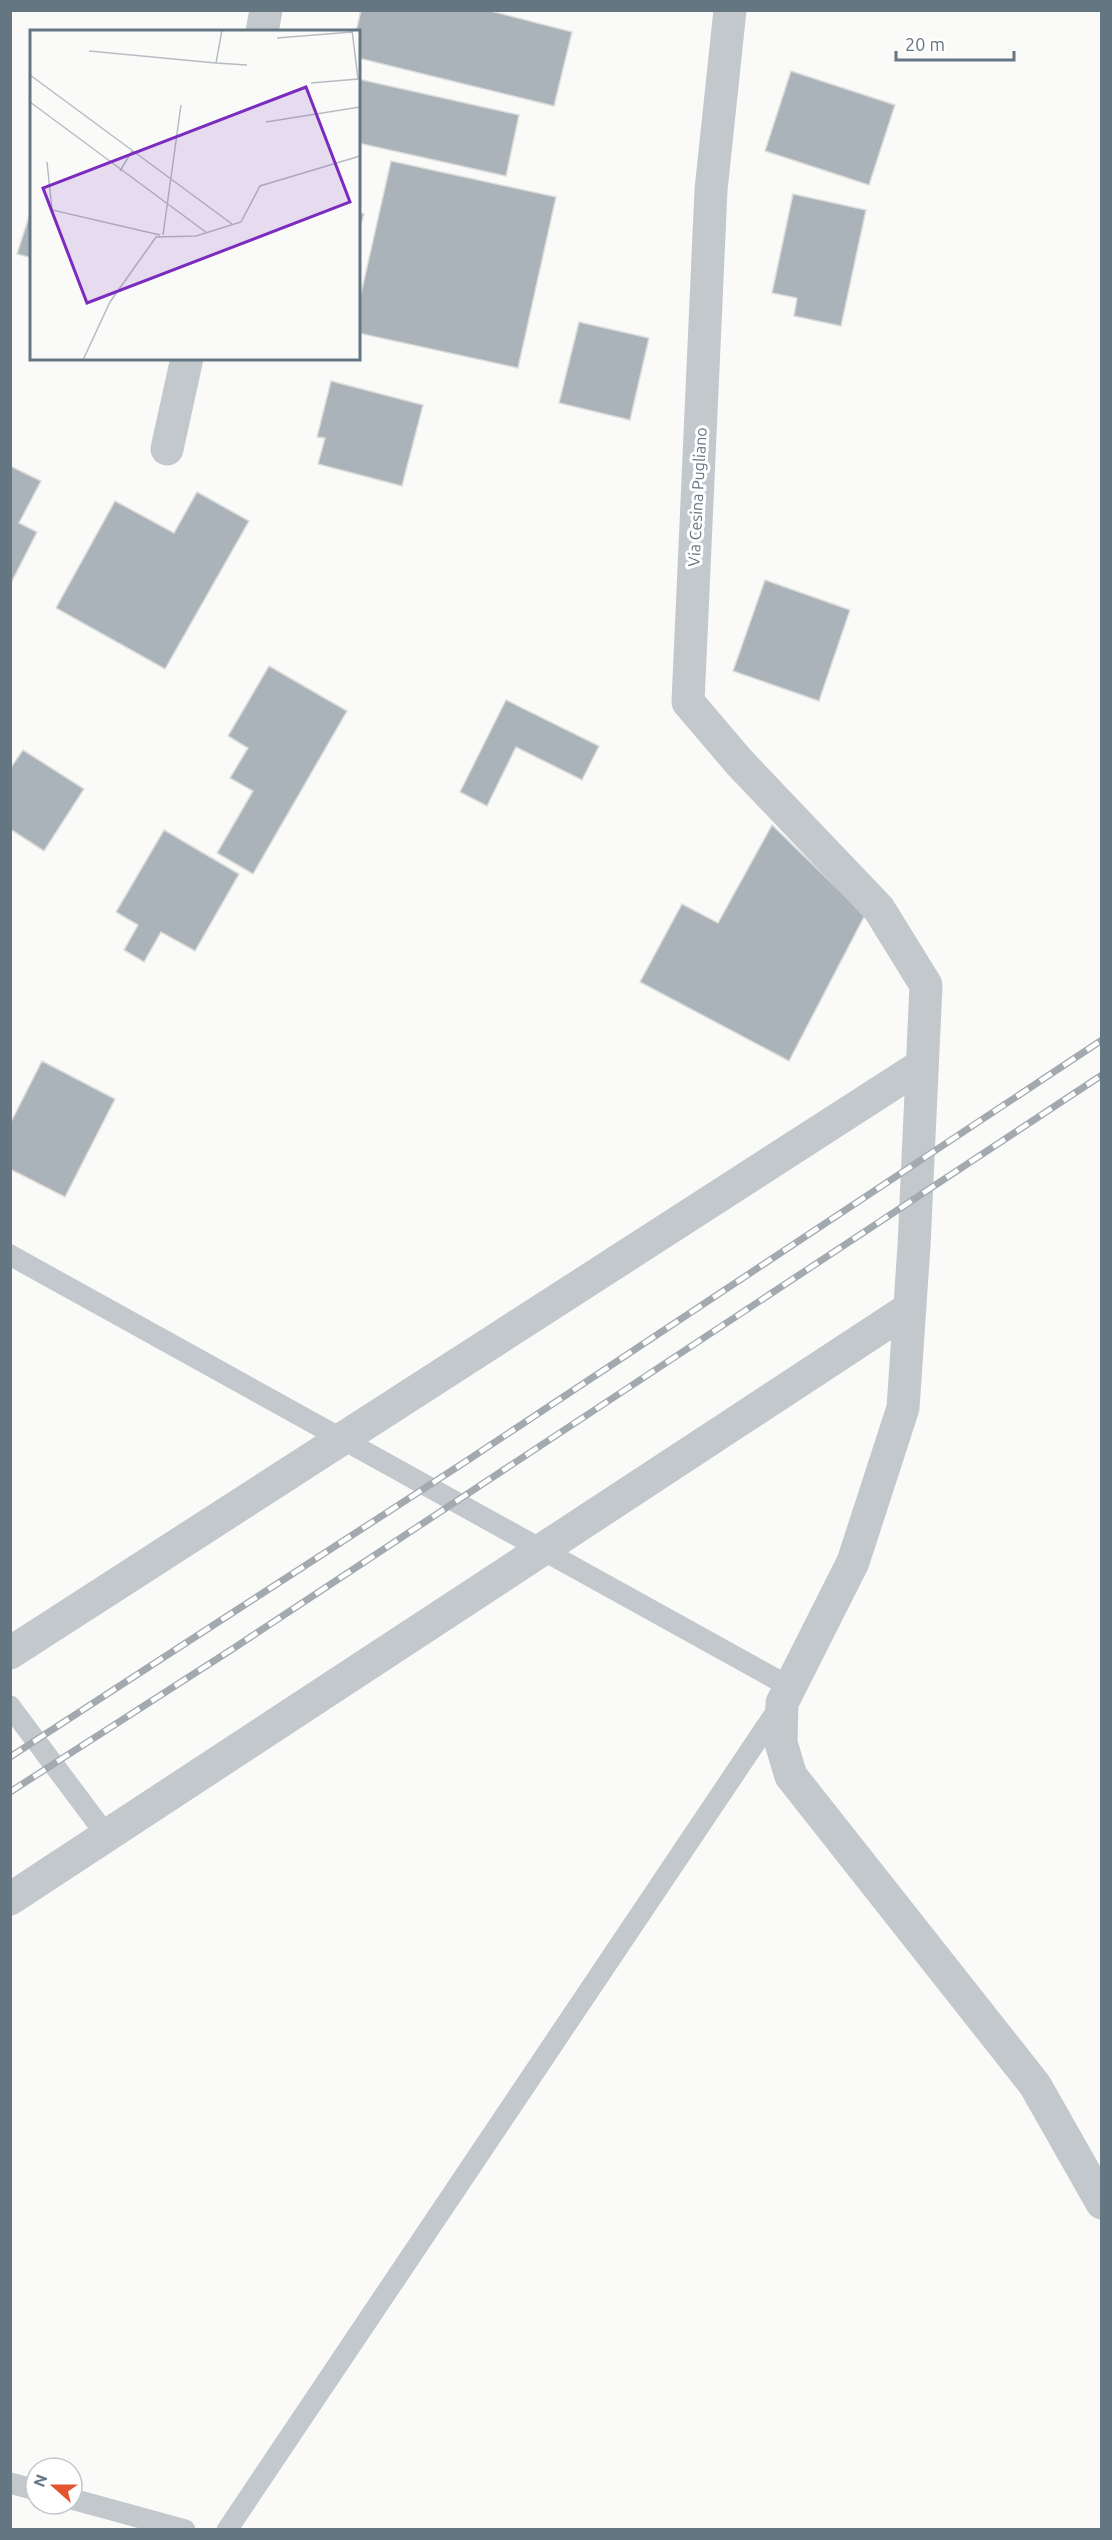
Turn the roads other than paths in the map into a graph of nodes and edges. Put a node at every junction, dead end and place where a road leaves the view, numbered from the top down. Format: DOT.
graph roads {
  1 [pos="266,10"];
  2 [pos="730,10"];
  3 [pos="262,30"];
  4 [pos="187,360"];
  5 [pos="167,449"];
  6 [pos="922,1065"];
  7 [pos="10,1255"];
  8 [pos="910,1308"];
  9 [pos="341,1439"];
  10 [pos="541,1550"];
  11 [pos="10,1653"];
  12 [pos="786,1695"];
  13 [pos="10,1706"];
  14 [pos="106,1836"];
  15 [pos="10,1899"];
  16 [pos="1101,2203"];
  17 [pos="84,2502"];
  18 [pos="185,2529"];
  19 [pos="227,2529"];
  1 -- 3 [label="street"];
  2 -- 6 [label="street, Via Cesina Pugliano"];
  4 -- 5 [label="street"];
  6 -- 8 [label="street, Via Cesina Pugliano"];
  6 -- 9 [label="street"];
  7 -- 9 [label="lane"];
  8 -- 10 [label="street"];
  8 -- 12 [label="street, Via Cesina Pugliano"];
  9 -- 10 [label="lane"];
  9 -- 11 [label="street"];
  10 -- 12 [label="lane"];
  10 -- 14 [label="street"];
  12 -- 16 [label="street"];
  12 -- 19 [label="lane"];
  13 -- 14 [label="lane"];
  14 -- 15 [label="street"];
  17 -- 18 [label="lane"];
}
